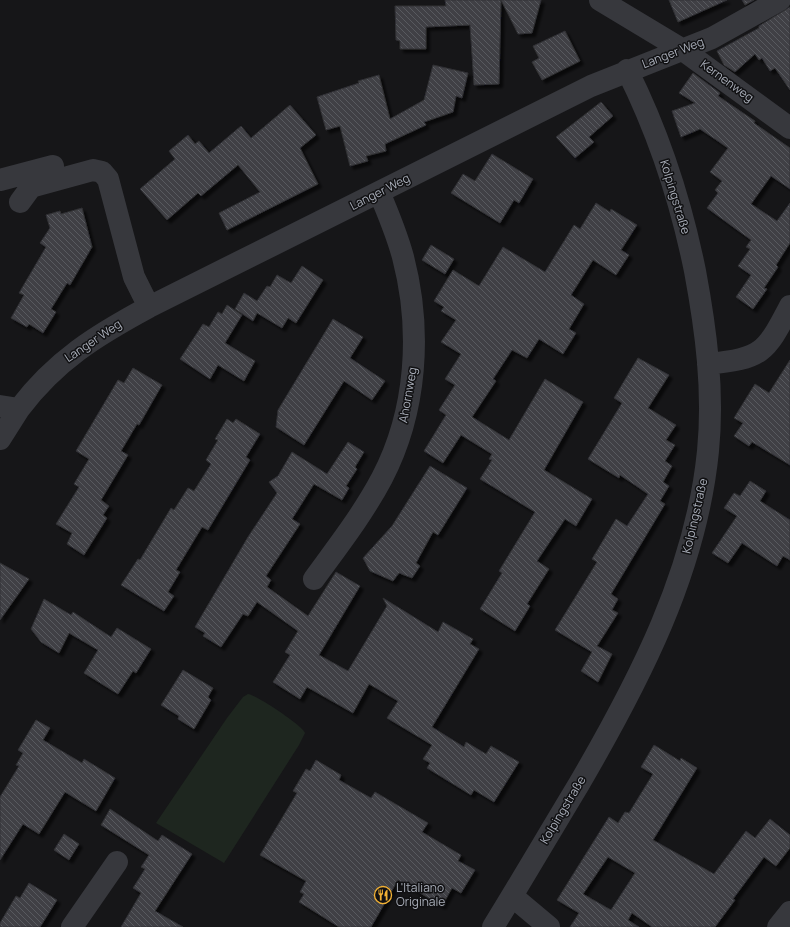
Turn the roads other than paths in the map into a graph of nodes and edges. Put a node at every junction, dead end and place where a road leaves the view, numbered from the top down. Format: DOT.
graph roads {
  1 [pos="600,0"];
  2 [pos="780,0"];
  3 [pos="683,50"];
  4 [pos="627,70"];
  5 [pos="790,128"];
  6 [pos="84,157"];
  7 [pos="0,180"];
  8 [pos="379,192"];
  9 [pos="20,202"];
  10 [pos="790,306"];
  11 [pos="149,307"];
  12 [pos="708,364"];
  13 [pos="10,408"];
  14 [pos="0,439"];
  15 [pos="314,579"];
  16 [pos="117,862"];
  17 [pos="512,896"];
  18 [pos="790,912"];
  19 [pos="72,927"];
  20 [pos="493,927"];
  21 [pos="549,927"];
  22 [pos="778,927"];
  1 -- 3 [label="street, Kernenweg"];
  2 -- 3 [label="street, Langer Weg"];
  3 -- 4 [label="street, Langer Weg"];
  3 -- 5 [label="street, Kernenweg"];
  4 -- 8 [label="street, Langer Weg"];
  4 -- 12 [label="street, Kolpingstraße"];
  6 -- 7 [label="street"];
  8 -- 11 [label="street, Langer Weg"];
  8 -- 15 [label="street, Ahornweg"];
  9 -- 11 [label="street"];
  10 -- 12 [label="street"];
  11 -- 13 [label="street, Langer Weg"];
  12 -- 17 [label="street, Kolpingstraße"];
  13 -- 14 [label="street, Langer Weg"];
  16 -- 19 [label="street"];
  17 -- 20 [label="street, Kolpingstraße"];
  17 -- 21 [label="street"];
  18 -- 22 [label="street"];
}
